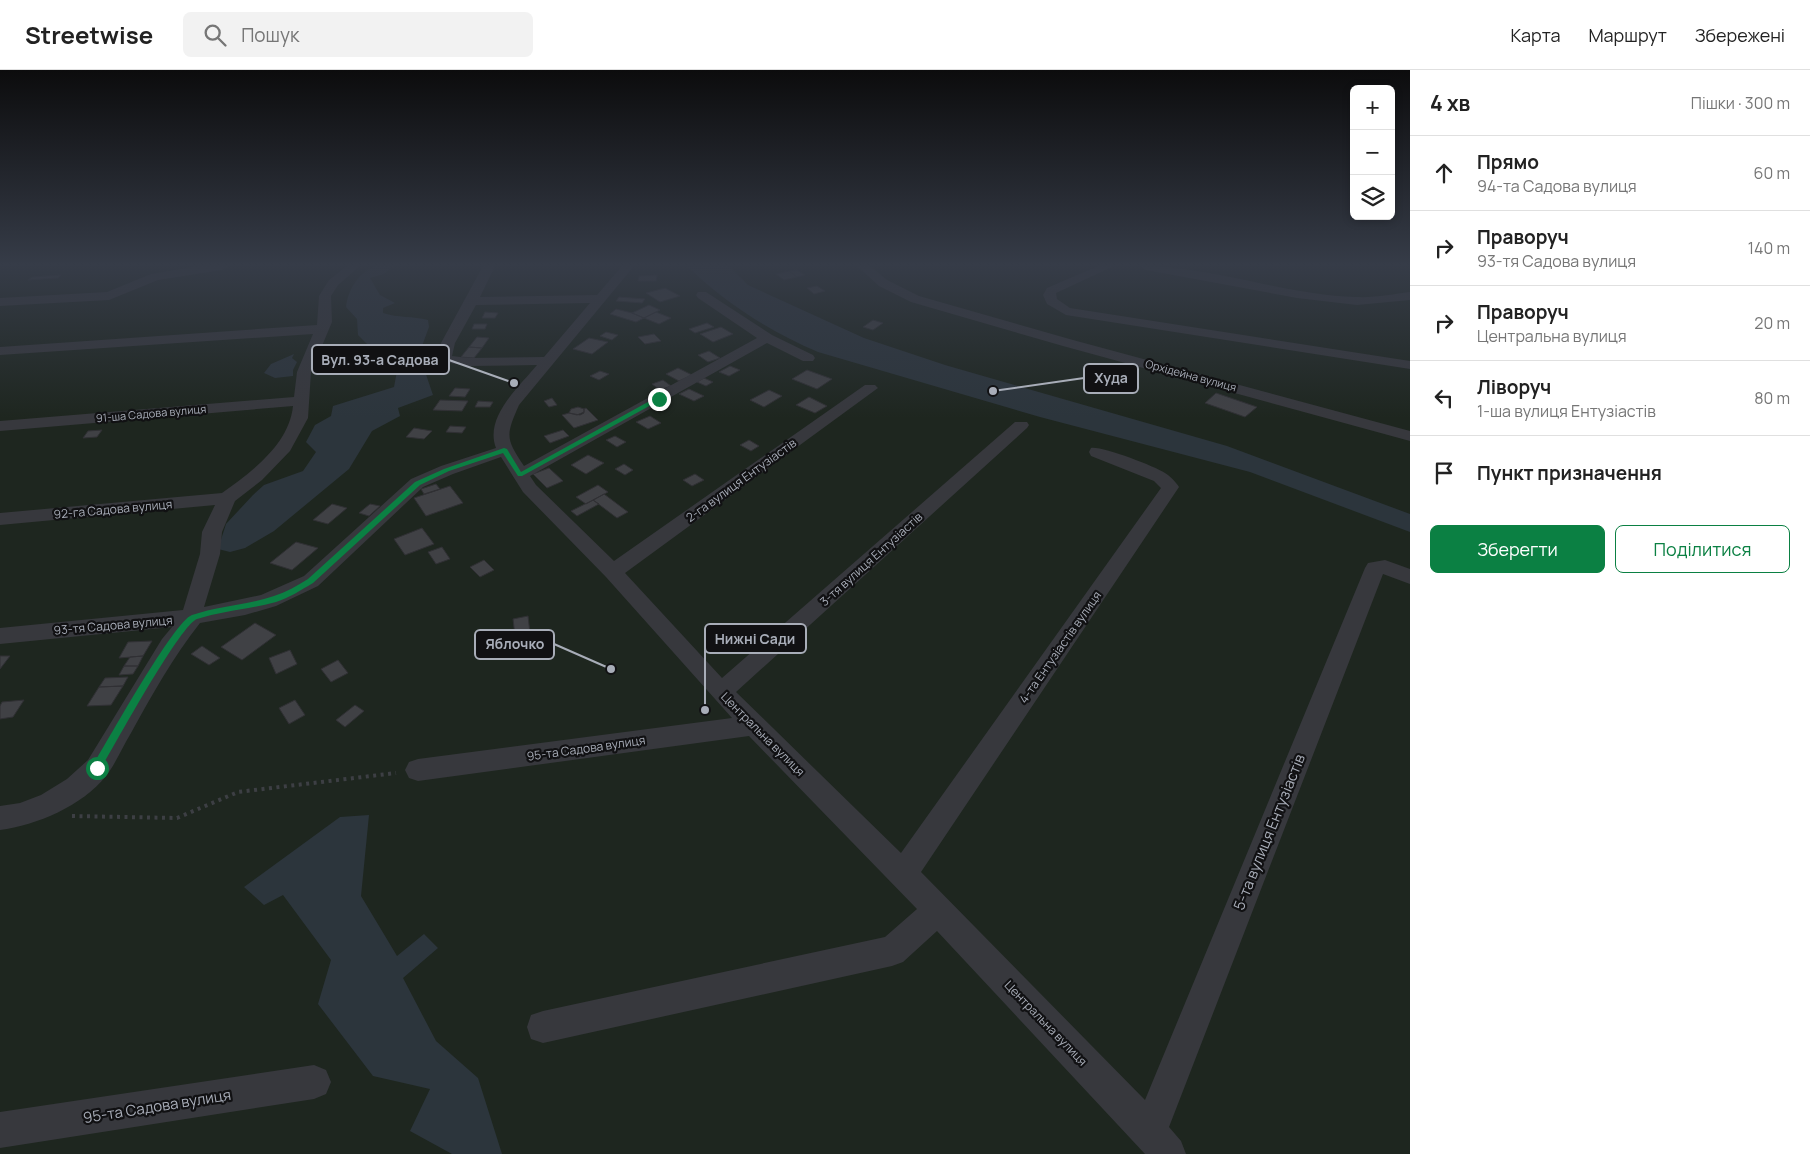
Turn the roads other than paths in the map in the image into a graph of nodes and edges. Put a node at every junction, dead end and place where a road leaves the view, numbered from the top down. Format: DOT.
graph roads {
  1 [pos="325,317"];
  2 [pos="463,317"];
  3 [pos="586,317"];
  4 [pos="735,317"];
  5 [pos="976,317"];
  6 [pos="1102,317"];
  7 [pos="322,329"];
  8 [pos="767,338"];
  9 [pos="0,351"];
  10 [pos="808,358"];
  11 [pos="548,362"];
  12 [pos="1410,365"];
  13 [pos="870,388"];
  14 [pos="302,401"];
  15 [pos="1021,425"];
  16 [pos="0,426"];
  17 [pos="1410,436"];
  18 [pos="504,450"];
  19 [pos="1097,452"];
  20 [pos="520,475"];
  21 [pos="227,498"];
  22 [pos="0,519"];
  23 [pos="613,572"];
  24 [pos="1410,577"];
  25 [pos="192,618"];
  26 [pos="0,636"];
  27 [pos="721,692"];
  28 [pos="755,725"];
  29 [pos="418,770"];
  30 [pos="0,818"];
  31 [pos="903,874"];
  32 [pos="938,910"];
  33 [pos="543,1027"];
  34 [pos="314,1082"];
  35 [pos="0,1130"];
  36 [pos="1150,1131"];
  37 [pos="1168,1154"];
  1 -- 7 [label="street"];
  2 -- 11 [label="street"];
  3 -- 11 [label="street, Центральна вулиця"];
  4 -- 8 [label="street"];
  5 -- 17 [label="street, Орхідейна вулиця"];
  6 -- 12 [label="street"];
  7 -- 9 [label="street"];
  7 -- 14 [label="street"];
  8 -- 10 [label="street"];
  8 -- 20 [label="street"];
  11 -- 18 [label="street, Центральна вулиця"];
  13 -- 23 [label="street, 2-га вулиця Ентузіастів"];
  14 -- 16 [label="street, 91-ша Садова вулиця"];
  14 -- 21 [label="street"];
  15 -- 27 [label="street, 3-тя вулиця Ентузіастів"];
  18 -- 20 [label="street, Центральна вулиця"];
  18 -- 25 [label="street, 93-тя Садова вулиця"];
  19 -- 31 [label="street, 4-та Ентузіастів вулиця"];
  20 -- 23 [label="street, Центральна вулиця"];
  21 -- 22 [label="street, 92-га Садова вулиця"];
  21 -- 25 [label="street"];
  23 -- 27 [label="street, Центральна вулиця"];
  24 -- 36 [label="street, 5-та вулиця Ентузіастів"];
  25 -- 26 [label="street, 93-тя Садова вулиця"];
  25 -- 30 [label="street"];
  27 -- 28 [label="street, Центральна вулиця"];
  28 -- 29 [label="street, 95-та Садова вулиця"];
  28 -- 31 [label="street, Центральна вулиця"];
  31 -- 32 [label="street, Центральна вулиця"];
  32 -- 33 [label="street"];
  32 -- 36 [label="street, Центральна вулиця"];
  34 -- 35 [label="street, 95-та Садова вулиця"];
  36 -- 37 [label="street, Центральна вулиця"];
}
